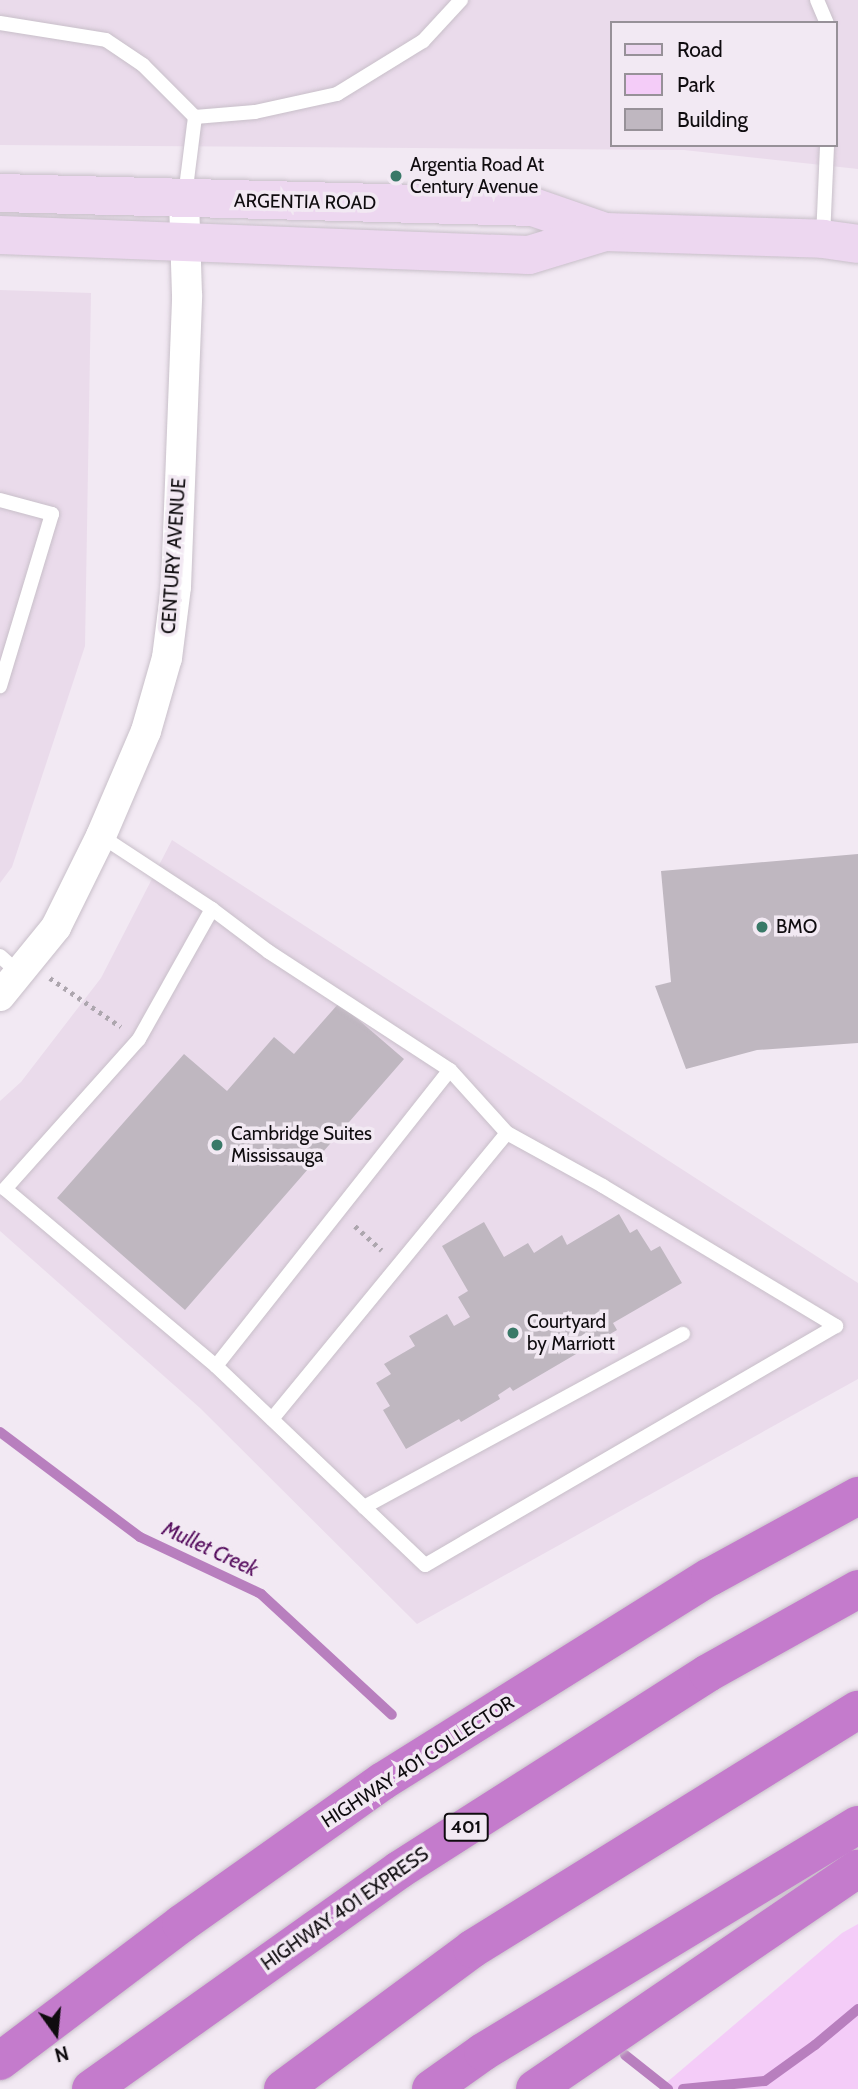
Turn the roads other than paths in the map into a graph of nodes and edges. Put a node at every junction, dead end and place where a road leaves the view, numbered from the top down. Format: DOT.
graph roads {
  1 [pos="461,0"];
  2 [pos="817,0"];
  3 [pos="826,21"];
  4 [pos="0,23"];
  5 [pos="195,117"];
  6 [pos="827,147"];
  7 [pos="0,193"];
  8 [pos="184,200"];
  9 [pos="606,232"];
  10 [pos="0,235"];
  11 [pos="185,240"];
  12 [pos="840,242"];
  13 [pos="0,500"];
  14 [pos="0,686"];
  15 [pos="101,836"];
  16 [pos="212,909"];
  17 [pos="15,964"];
  18 [pos="0,996"];
  19 [pos="450,1070"];
  20 [pos="507,1133"];
  21 [pos="683,1334"];
  22 [pos="216,1366"];
  23 [pos="272,1419"];
  24 [pos="858,1496"];
  25 [pos="364,1507"];
  26 [pos="858,1589"];
  27 [pos="858,1710"];
  28 [pos="858,1825"];
  29 [pos="858,1869"];
  30 [pos="181,1924"];
  31 [pos="0,2038"];
  32 [pos="0,2061"];
  33 [pos="91,2089"];
  34 [pos="283,2089"];
  35 [pos="431,2089"];
  36 [pos="535,2089"];
  1 -- 5 [label="lane"];
  2 -- 3 [label="lane"];
  4 -- 5 [label="lane"];
  5 -- 8 [label="lane"];
  6 -- 12 [label="lane"];
  7 -- 8 [label="street, ARGENTIA ROAD"];
  8 -- 9 [label="street, ARGENTIA ROAD"];
  8 -- 11 [label="street, CENTURY AVENUE"];
  9 -- 11 [label="street, ARGENTIA ROAD"];
  9 -- 12 [label="street, ARGENTIA ROAD"];
  10 -- 11 [label="street, ARGENTIA ROAD"];
  11 -- 15 [label="street, CENTURY AVENUE"];
  13 -- 14 [label="lane"];
  15 -- 16 [label="lane"];
  15 -- 17 [label="street, CENTURY AVENUE"];
  16 -- 19 [label="lane"];
  16 -- 22 [label="lane"];
  17 -- 18 [label="street, CENTURY AVENUE"];
  19 -- 20 [label="lane"];
  19 -- 22 [label="lane"];
  20 -- 23 [label="lane"];
  20 -- 25 [label="lane"];
  21 -- 25 [label="lane"];
  22 -- 23 [label="lane"];
  23 -- 25 [label="lane"];
  24 -- 30 [label="highway, HIGHWAY 401 COLLECTOR"];
  26 -- 33 [label="highway, HIGHWAY 401 EXPRESS / 401"];
  27 -- 34 [label="highway"];
  28 -- 35 [label="highway"];
  29 -- 36 [label="highway"];
  30 -- 31 [label="highway"];
  30 -- 32 [label="highway, HIGHWAY 401 COLLECTOR"];
}
